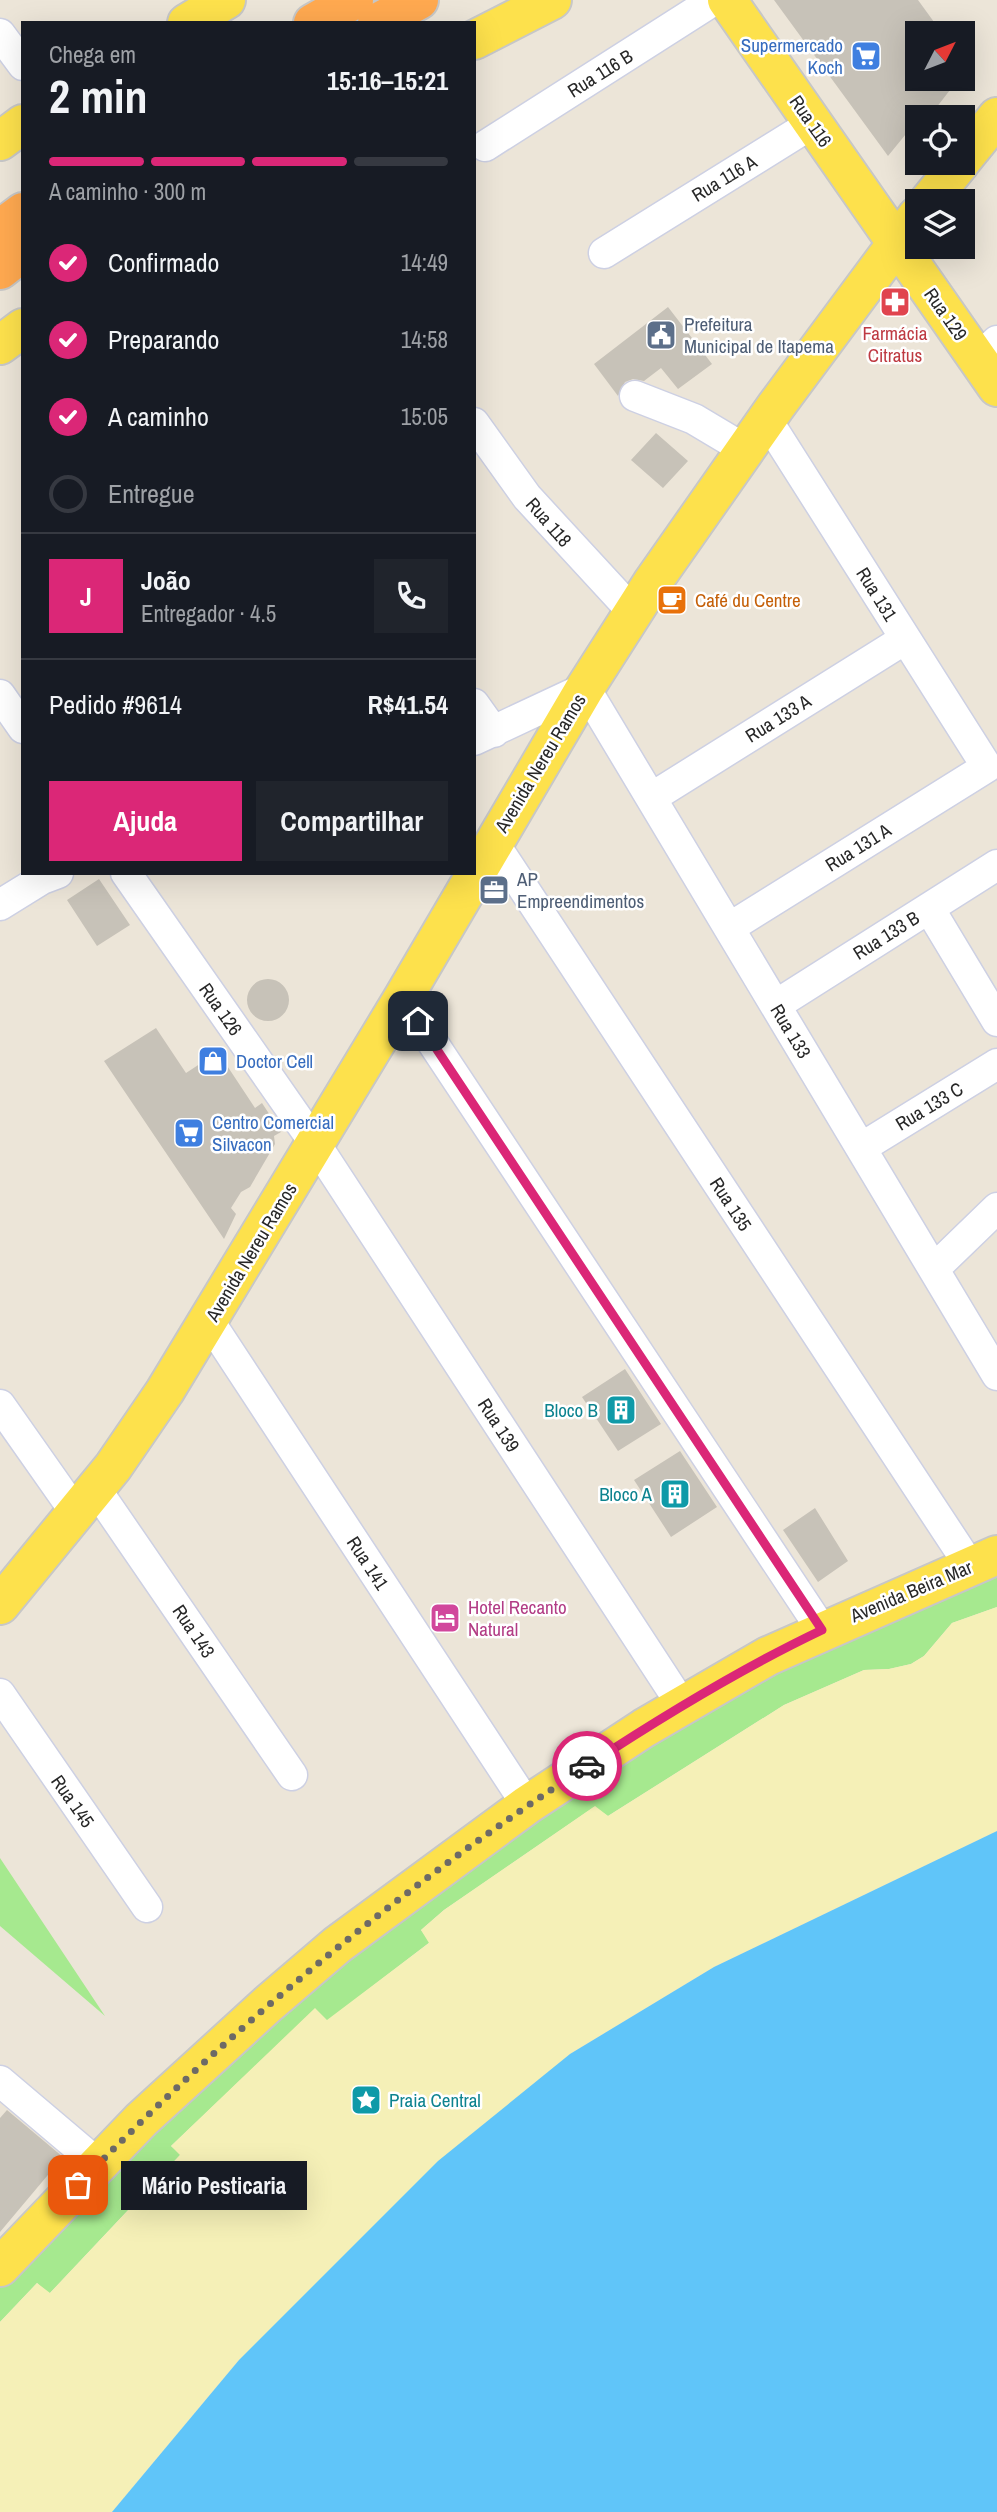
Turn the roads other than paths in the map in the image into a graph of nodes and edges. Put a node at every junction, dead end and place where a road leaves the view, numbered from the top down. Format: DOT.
graph roads {
  1 [pos="226,0"];
  2 [pos="354,0"];
  3 [pos="419,0"];
  4 [pos="552,0"];
  5 [pos="714,0"];
  6 [pos="727,0"];
  7 [pos="190,21"];
  8 [pos="317,21"];
  9 [pos="381,21"];
  10 [pos="0,34"];
  11 [pos="476,39"];
  12 [pos="21,62"];
  13 [pos="997,117"];
  14 [pos="813,123"];
  15 [pos="21,125"];
  16 [pos="0,141"];
  17 [pos="975,144"];
  18 [pos="485,146"];
  19 [pos="950,175"];
  20 [pos="939,189"];
  21 [pos="21,213"];
  22 [pos="905,228"];
  23 [pos="0,229"];
  24 [pos="905,230"];
  25 [pos="604,253"];
  26 [pos="21,254"];
  27 [pos="925,259"];
  28 [pos="0,270"];
  29 [pos="991,362"];
  30 [pos="635,396"];
  31 [pos="476,426"];
  32 [pos="756,435"];
  33 [pos="634,612"];
  34 [pos="905,639"];
  35 [pos="585,688"];
  36 [pos="0,695"];
  37 [pos="476,710"];
  38 [pos="21,724"];
  39 [pos="484,736"];
  40 [pos="987,767"];
  41 [pos="651,798"];
  42 [pos="493,842"];
  43 [pos="997,866"];
  44 [pos="476,871"];
  45 [pos="53,875"];
  46 [pos="127,875"];
  47 [pos="474,875"];
  48 [pos="0,905"];
  49 [pos="929,908"];
  50 [pos="729,928"];
  51 [pos="403,998"];
  52 [pos="776,1006"];
  53 [pos="997,1021"];
  54 [pos="997,1064"];
  55 [pos="316,1145"];
  56 [pos="861,1148"];
  57 [pos="997,1209"];
  58 [pos="934,1269"];
  59 [pos="209,1321"];
  60 [pos="997,1375"];
  61 [pos="0,1405"];
  62 [pos="86,1501"];
  63 [pos="983,1560"];
  64 [pos="0,1605"];
  65 [pos="822,1630"];
  66 [pos="0,1694"];
  67 [pos="682,1705"];
  68 [pos="292,1774"];
  69 [pos="527,1805"];
  70 [pos="147,1907"];
  71 [pos="0,2081"];
  72 [pos="98,2164"];
  73 [pos="0,2267"];
  1 -- 7 [label="main road"];
  2 -- 8 [label="highway"];
  3 -- 9 [label="highway"];
  4 -- 11 [label="main road"];
  5 -- 18 [label="street, Rua 116 B"];
  6 -- 14 [label="main road, Rua 116"];
  10 -- 12 [label="street"];
  13 -- 17 [label="main road"];
  14 -- 22 [label="main road, Rua 116"];
  14 -- 25 [label="street, Rua 116 A"];
  15 -- 16 [label="main road"];
  19 -- 20 [label="main road"];
  21 -- 23 [label="highway"];
  24 -- 32 [label="main road, Avenida Nereu Ramos"];
  26 -- 28 [label="highway"];
  27 -- 29 [label="main road, Rua 129"];
  30 -- 32 [label="street"];
  31 -- 33 [label="street, Rua 118"];
  32 -- 33 [label="main road, Avenida Nereu Ramos"];
  32 -- 34 [label="street, Rua 131"];
  33 -- 35 [label="main road, Avenida Nereu Ramos"];
  34 -- 40 [label="street, Rua 131"];
  34 -- 41 [label="street, Rua 133 A"];
  35 -- 39 [label="street"];
  35 -- 41 [label="street, Rua 133"];
  35 -- 42 [label="main road, Avenida Nereu Ramos"];
  36 -- 38 [label="street"];
  37 -- 39 [label="street"];
  40 -- 50 [label="street, Rua 131 A"];
  41 -- 50 [label="street, Rua 133"];
  42 -- 44 [label="main road, Avenida Nereu Ramos"];
  42 -- 63 [label="street, Rua 135"];
  43 -- 49 [label="street, Rua 133 B"];
  45 -- 48 [label="street"];
  46 -- 55 [label="street, Rua 126"];
  47 -- 51 [label="main road, Avenida Nereu Ramos"];
  49 -- 52 [label="street, Rua 133 B"];
  49 -- 53 [label="street"];
  50 -- 52 [label="street, Rua 133"];
  51 -- 55 [label="main road, Avenida Nereu Ramos"];
  51 -- 65 [label="street"];
  52 -- 56 [label="street, Rua 133"];
  54 -- 56 [label="street, Rua 133 C"];
  55 -- 59 [label="main road, Avenida Nereu Ramos"];
  55 -- 67 [label="street, Rua 139"];
  56 -- 58 [label="street, Rua 133"];
  57 -- 58 [label="street"];
  58 -- 60 [label="street, Rua 133"];
  59 -- 62 [label="main road, Avenida Nereu Ramos"];
  59 -- 69 [label="street, Rua 141"];
  61 -- 62 [label="street, Rua 143"];
  62 -- 64 [label="main road, Avenida Nereu Ramos"];
  62 -- 68 [label="street, Rua 143"];
  63 -- 65 [label="main road, Avenida Beira Mar"];
  65 -- 67 [label="main road, Avenida Beira Mar"];
  66 -- 70 [label="street, Rua 145"];
  67 -- 69 [label="main road, Avenida Beira Mar"];
  69 -- 72 [label="main road, Avenida Beira Mar"];
  71 -- 72 [label="street"];
  72 -- 73 [label="main road, Avenida Beira Mar"];
}
